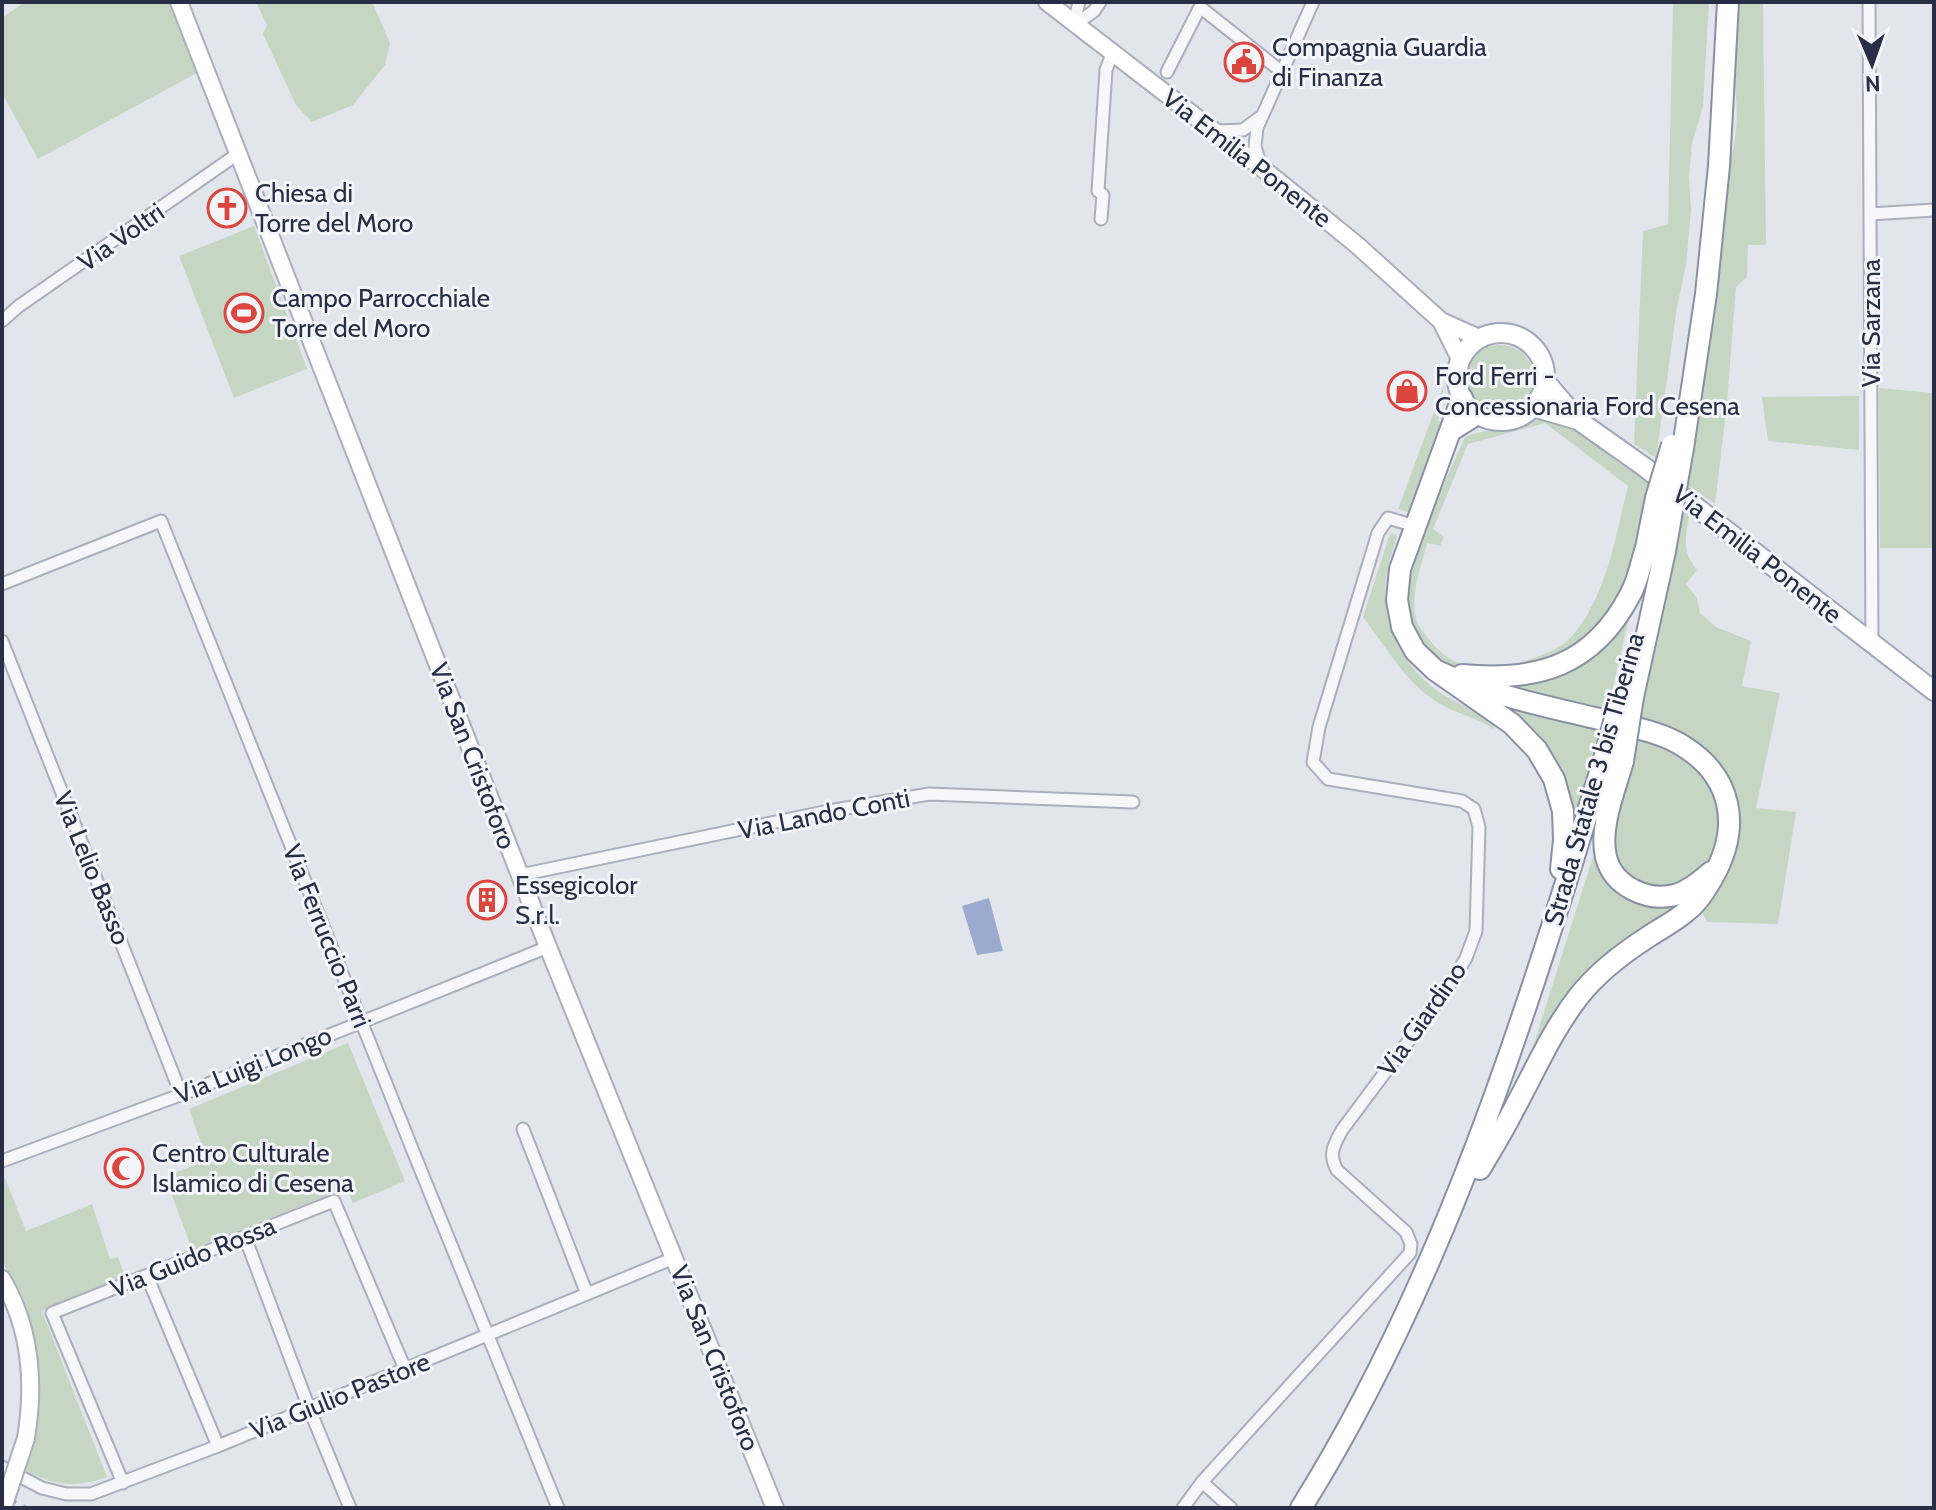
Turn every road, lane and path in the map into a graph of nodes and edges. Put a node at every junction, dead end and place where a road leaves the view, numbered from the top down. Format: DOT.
graph roads {
  1 [pos="179,2"];
  2 [pos="1047,2"];
  3 [pos="1079,2"];
  4 [pos="1313,2"];
  5 [pos="1715,2"];
  6 [pos="1728,2"];
  7 [pos="1869,2"];
  8 [pos="1097,6"];
  9 [pos="1075,24"];
  10 [pos="1095,39"];
  11 [pos="1112,54"];
  12 [pos="1167,72"];
  13 [pos="1282,72"];
  14 [pos="1254,126"];
  15 [pos="1214,131"];
  16 [pos="1238,149"];
  17 [pos="239,153"];
  18 [pos="1262,168"];
  19 [pos="1934,210"];
  20 [pos="1870,214"];
  21 [pos="1101,219"];
  22 [pos="2,321"];
  23 [pos="1441,321"];
  24 [pos="1479,338"];
  25 [pos="1460,359"];
  26 [pos="1545,381"];
  27 [pos="1462,398"];
  28 [pos="1533,407"];
  29 [pos="1477,414"];
  30 [pos="1578,420"];
  31 [pos="1450,431"];
  32 [pos="1678,446"];
  33 [pos="1415,526"];
  34 [pos="1655,549"];
  35 [pos="2,584"];
  36 [pos="2,641"];
  37 [pos="1872,644"];
  38 [pos="1435,670"];
  39 [pos="1934,691"];
  40 [pos="1615,759"];
  41 [pos="1133,802"];
  42 [pos="1720,864"];
  43 [pos="520,875"];
  44 [pos="548,947"];
  45 [pos="1541,966"];
  46 [pos="361,1022"];
  47 [pos="181,1094"];
  48 [pos="523,1129"];
  49 [pos="2,1161"];
  50 [pos="1480,1169"];
  51 [pos="245,1237"];
  52 [pos="674,1258"];
  53 [pos="147,1276"];
  54 [pos="2,1279"];
  55 [pos="587,1294"];
  56 [pos="488,1335"];
  57 [pos="405,1369"];
  58 [pos="309,1408"];
  59 [pos="218,1446"];
  60 [pos="2,1467"];
  61 [pos="1202,1482"];
  62 [pos="123,1483"];
  63 [pos="3,1508"];
  64 [pos="350,1508"];
  65 [pos="558,1508"];
  66 [pos="775,1508"];
  67 [pos="1183,1508"];
  68 [pos="1231,1508"];
  69 [pos="1301,1508"];
  70 [pos="1315,1508"];
  1 -- 17 [label="street, Via San Cristoforo"];
  2 -- 9 [label="street, Via Emilia Ponente"];
  3 -- 9 [label="street"];
  4 -- 13 [label="street"];
  5 -- 32 [label="highway"];
  6 -- 32 [label="highway"];
  7 -- 20 [label="street, Via Sarzana"];
  8 -- 9 [label="street"];
  8 -- 10 [label="street"];
  9 -- 10 [label="street, Via Emilia Ponente"];
  10 -- 11 [label="street, Via Emilia Ponente"];
  11 -- 15 [label="street, Via Emilia Ponente"];
  11 -- 21 [label="street"];
  12 -- 13 [label="street"];
  13 -- 14 [label="street"];
  14 -- 15 [label="street"];
  14 -- 16 [label="street"];
  14 -- 18 [label="street"];
  15 -- 16 [label="street, Via Emilia Ponente"];
  16 -- 18 [label="street, Via Emilia Ponente"];
  17 -- 22 [label="street, Via Voltri"];
  17 -- 43 [label="street, Via San Cristoforo"];
  18 -- 23 [label="street, Via Emilia Ponente"];
  19 -- 20 [label="street"];
  20 -- 37 [label="street, Via Sarzana"];
  23 -- 24 [label="street, Via Emilia Ponente"];
  23 -- 25 [label="street, Via Emilia Ponente"];
  24 -- 25 [label="main road"];
  24 -- 26 [label="main road"];
  25 -- 27 [label="main road"];
  26 -- 28 [label="main road"];
  26 -- 30 [label="main road, Via Emilia Ponente"];
  27 -- 29 [label="main road"];
  27 -- 31 [label="highway"];
  28 -- 29 [label="main road"];
  28 -- 30 [label="main road, Via Emilia Ponente"];
  29 -- 31 [label="highway"];
  30 -- 37 [label="main road, Via Emilia Ponente"];
  31 -- 33 [label="highway"];
  32 -- 34 [label="highway, bridge"];
  33 -- 38 [label="highway"];
  33 -- 61 [label="street, Via Giardino"];
  34 -- 38 [label="highway"];
  34 -- 40 [label="highway, Strada Statale 3 bis Tiberina, bridge"];
  35 -- 46 [label="street, Via Ferruccio Parri"];
  36 -- 47 [label="street, Via Lelio Basso"];
  37 -- 39 [label="main road, Via Emilia Ponente"];
  38 -- 42 [label="highway"];
  38 -- 45 [label="highway"];
  40 -- 42 [label="highway"];
  40 -- 45 [label="highway, Strada Statale 3 bis Tiberina"];
  40 -- 50 [label="highway, Strada Statale 3 bis Tiberina"];
  41 -- 43 [label="street, Via Lando Conti"];
  42 -- 50 [label="highway"];
  43 -- 44 [label="street, Via San Cristoforo"];
  44 -- 46 [label="street, Via Luigi Longo"];
  44 -- 52 [label="street, Via San Cristoforo"];
  45 -- 69 [label="highway, Strada Statale 3 bis Tiberina"];
  46 -- 47 [label="street, Via Luigi Longo"];
  46 -- 56 [label="street, Via Ferruccio Parri"];
  47 -- 49 [label="street, Via Luigi Longo"];
  48 -- 55 [label="street"];
  50 -- 70 [label="highway, Strada Statale 3 bis Tiberina"];
  51 -- 53 [label="street, Via Guido Rossa"];
  51 -- 57 [label="street, Via Guido Rossa"];
  51 -- 58 [label="street"];
  52 -- 55 [label="street, Via Giulio Pastore"];
  52 -- 66 [label="street, Via San Cristoforo"];
  53 -- 59 [label="street"];
  53 -- 62 [label="street, Via Guido Rossa"];
  54 -- 63 [label="street, bridge"];
  55 -- 56 [label="street, Via Giulio Pastore"];
  56 -- 57 [label="street, Via Giulio Pastore"];
  56 -- 65 [label="street, Via Ferruccio Parri"];
  57 -- 58 [label="street, Via Giulio Pastore"];
  58 -- 59 [label="street, Via Giulio Pastore"];
  58 -- 64 [label="street"];
  59 -- 62 [label="street, Via Giulio Pastore"];
  60 -- 62 [label="street, Via Giulio Pastore"];
  61 -- 67 [label="street, Via Giardino"];
  61 -- 68 [label="street"];
}
